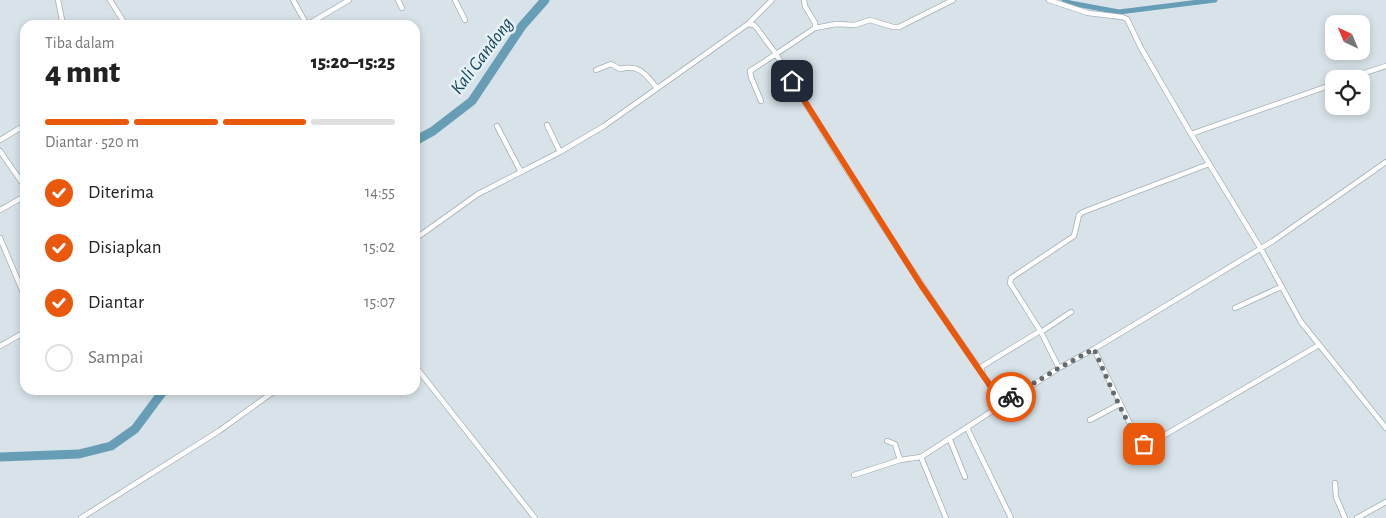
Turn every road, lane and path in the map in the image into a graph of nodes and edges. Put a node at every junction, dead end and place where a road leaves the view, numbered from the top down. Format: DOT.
graph roads {
  1 [pos="58,0"];
  2 [pos="110,0"];
  3 [pos="293,0"];
  4 [pos="349,0"];
  5 [pos="398,0"];
  6 [pos="455,0"];
  7 [pos="772,0"];
  8 [pos="804,0"];
  9 [pos="952,0"];
  10 [pos="1049,0"];
  11 [pos="402,8"];
  12 [pos="62,20"];
  13 [pos="123,20"];
  14 [pos="304,20"];
  15 [pos="315,20"];
  16 [pos="465,20"];
  17 [pos="748,24"];
  18 [pos="815,28"];
  19 [pos="776,54"];
  20 [pos="1386,66"];
  21 [pos="596,70"];
  22 [pos="1370,71"];
  23 [pos="1325,87"];
  24 [pos="657,88"];
  25 [pos="761,102"];
  26 [pos="547,125"];
  27 [pos="497,126"];
  28 [pos="20,128"];
  29 [pos="0,132"];
  30 [pos="1191,134"];
  31 [pos="2,139"];
  32 [pos="0,151"];
  33 [pos="560,152"];
  34 [pos="1386,162"];
  35 [pos="1209,164"];
  36 [pos="522,172"];
  37 [pos="20,180"];
  38 [pos="20,199"];
  39 [pos="0,210"];
  40 [pos="420,235"];
  41 [pos="0,238"];
  42 [pos="1261,249"];
  43 [pos="20,283"];
  44 [pos="1281,287"];
  45 [pos="1235,308"];
  46 [pos="1071,312"];
  47 [pos="1041,331"];
  48 [pos="20,335"];
  49 [pos="1319,345"];
  50 [pos="0,346"];
  51 [pos="1094,349"];
  52 [pos="1059,368"];
  53 [pos="980,370"];
  54 [pos="420,372"];
  55 [pos="269,395"];
  56 [pos="1002,403"];
  57 [pos="1120,404"];
  58 [pos="1090,420"];
  59 [pos="1385,424"];
  60 [pos="967,428"];
  61 [pos="950,440"];
  62 [pos="887,441"];
  63 [pos="921,457"];
  64 [pos="900,460"];
  65 [pos="854,475"];
  66 [pos="964,477"];
  67 [pos="1335,483"];
  68 [pos="1386,502"];
  69 [pos="81,518"];
  70 [pos="535,518"];
  71 [pos="946,518"];
  72 [pos="1011,518"];
  73 [pos="1345,518"];
  74 [pos="1358,518"];
  1 -- 12 [label="street"];
  2 -- 13 [label="street"];
  3 -- 14 [label="street"];
  4 -- 15 [label="street"];
  5 -- 11 [label="street"];
  6 -- 16 [label="street"];
  7 -- 17 [label="street"];
  8 -- 18 [label="street"];
  9 -- 18 [label="street"];
  10 -- 30 [label="street"];
  17 -- 19 [label="street"];
  17 -- 24 [label="street"];
  18 -- 19 [label="street"];
  19 -- 25 [label="street"];
  19 -- 53 [label="street"];
  20 -- 22 [label="street"];
  21 -- 24 [label="street"];
  23 -- 30 [label="street"];
  24 -- 33 [label="street"];
  26 -- 33 [label="street"];
  27 -- 36 [label="street"];
  28 -- 31 [label="street"];
  29 -- 31 [label="street"];
  30 -- 35 [label="street"];
  32 -- 37 [label="street"];
  33 -- 36 [label="street"];
  34 -- 42 [label="street"];
  35 -- 42 [label="street"];
  35 -- 47 [label="street"];
  36 -- 40 [label="street"];
  38 -- 39 [label="street"];
  41 -- 43 [label="street"];
  42 -- 44 [label="street"];
  42 -- 51 [label="street"];
  44 -- 45 [label="street"];
  44 -- 49 [label="street"];
  46 -- 47 [label="street"];
  47 -- 52 [label="street"];
  47 -- 53 [label="street"];
  48 -- 50 [label="street"];
  49 -- 57 [label="street"];
  49 -- 59 [label="street"];
  51 -- 52 [label="street"];
  51 -- 57 [label="street"];
  52 -- 56 [label="street"];
  53 -- 56 [label="street"];
  54 -- 70 [label="street"];
  55 -- 69 [label="street"];
  56 -- 60 [label="street"];
  57 -- 58 [label="street"];
  60 -- 61 [label="street"];
  60 -- 72 [label="street"];
  61 -- 63 [label="street"];
  61 -- 66 [label="street"];
  62 -- 64 [label="street"];
  63 -- 64 [label="street"];
  63 -- 71 [label="street"];
  64 -- 65 [label="street"];
  67 -- 73 [label="street"];
  68 -- 74 [label="street"];
}
